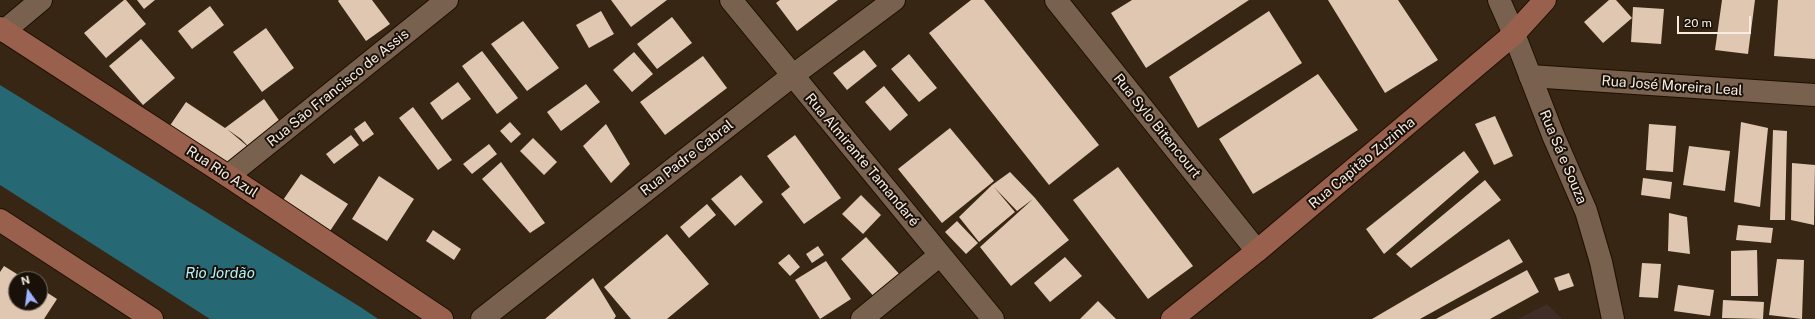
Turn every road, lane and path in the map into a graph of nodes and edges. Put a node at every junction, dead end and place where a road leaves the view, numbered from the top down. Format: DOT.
graph roads {
  1 [pos="41,0"];
  2 [pos="447,0"];
  3 [pos="731,0"];
  4 [pos="894,0"];
  5 [pos="1056,0"];
  6 [pos="1499,0"];
  7 [pos="1545,0"];
  8 [pos="2,29"];
  9 [pos="1514,34"];
  10 [pos="792,76"];
  11 [pos="1530,76"];
  12 [pos="1815,95"];
  13 [pos="228,176"];
  14 [pos="0,220"];
  15 [pos="1257,251"];
  16 [pos="940,255"];
  17 [pos="152,319"];
  18 [pos="442,319"];
  19 [pos="482,319"];
  20 [pos="862,319"];
  21 [pos="992,319"];
  22 [pos="1172,319"];
  23 [pos="1613,319"];
  1 -- 8 [label="street"];
  2 -- 13 [label="street, Rua São Francisco de Assis"];
  3 -- 10 [label="street, Rua Almirante Tamandaré"];
  4 -- 10 [label="street, Rua Padre Cabral"];
  5 -- 15 [label="street, Rua Sylo Bitencourt"];
  6 -- 9 [label="street, Rua Sá e Souza"];
  7 -- 9 [label="main road, Rua Capitão Zuzinha"];
  8 -- 13 [label="main road, Rua Rio Azul"];
  9 -- 11 [label="street, Rua Sá e Souza"];
  9 -- 15 [label="main road, Rua Capitão Zuzinha"];
  10 -- 16 [label="street, Rua Almirante Tamandaré"];
  10 -- 19 [label="street, Rua Padre Cabral"];
  11 -- 12 [label="street, Rua José Moreira Leal"];
  11 -- 23 [label="street, Rua Sá e Souza"];
  13 -- 18 [label="main road, Rua Rio Azul"];
  14 -- 17 [label="main road"];
  15 -- 22 [label="main road, Rua Capitão Zuzinha"];
  16 -- 20 [label="street"];
  16 -- 21 [label="street, Rua Almirante Tamandaré"];
}
